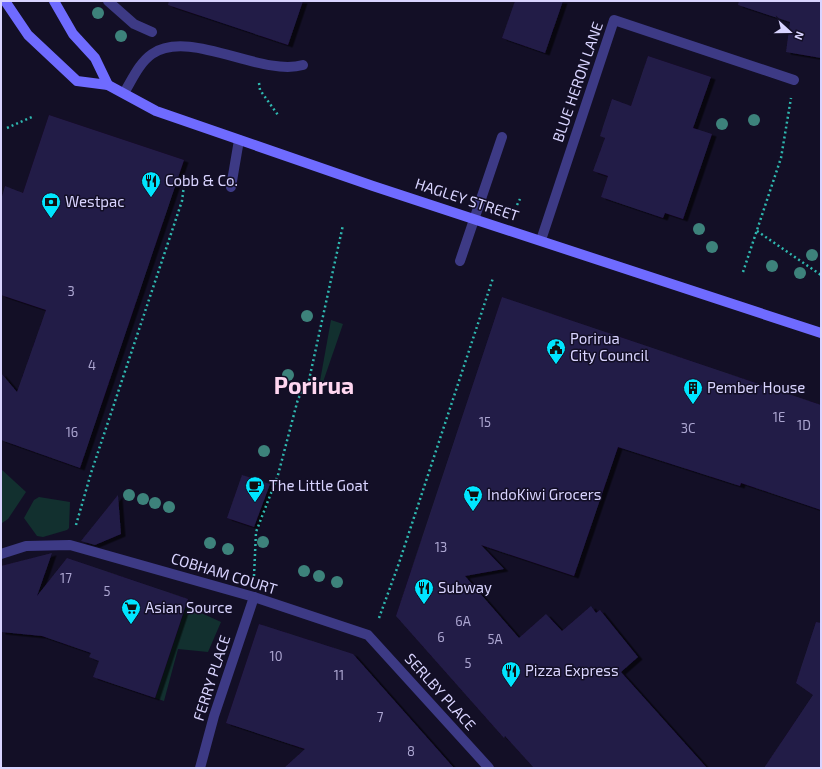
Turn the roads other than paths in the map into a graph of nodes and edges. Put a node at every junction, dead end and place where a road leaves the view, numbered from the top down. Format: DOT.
graph roads {
  1 [pos="4,1"];
  2 [pos="54,1"];
  3 [pos="108,1"];
  4 [pos="152,32"];
  5 [pos="304,65"];
  6 [pos="794,80"];
  7 [pos="108,84"];
  8 [pos="124,93"];
  9 [pos="502,137"];
  10 [pos="239,140"];
  11 [pos="231,187"];
  12 [pos="474,218"];
  13 [pos="541,240"];
  14 [pos="460,261"];
  15 [pos="821,333"];
  16 [pos="1,554"];
  17 [pos="254,597"];
  18 [pos="368,636"];
  19 [pos="200,768"];
  20 [pos="489,768"];
  1 -- 7 [label="street, HAGLEY STREET"];
  2 -- 7 [label="street"];
  3 -- 4 [label="street"];
  5 -- 8 [label="street"];
  6 -- 13 [label="street, BLUE HERON LANE"];
  7 -- 8 [label="street, HAGLEY STREET"];
  8 -- 10 [label="street, HAGLEY STREET"];
  9 -- 12 [label="street"];
  10 -- 11 [label="street"];
  10 -- 12 [label="street, HAGLEY STREET"];
  12 -- 13 [label="street, HAGLEY STREET"];
  12 -- 14 [label="street"];
  13 -- 15 [label="street, HAGLEY STREET"];
  16 -- 17 [label="street, COBHAM COURT"];
  17 -- 18 [label="street, COBHAM COURT"];
  17 -- 19 [label="street, FERRY PLACE"];
  18 -- 20 [label="street, SERLBY PLACE"];
}
